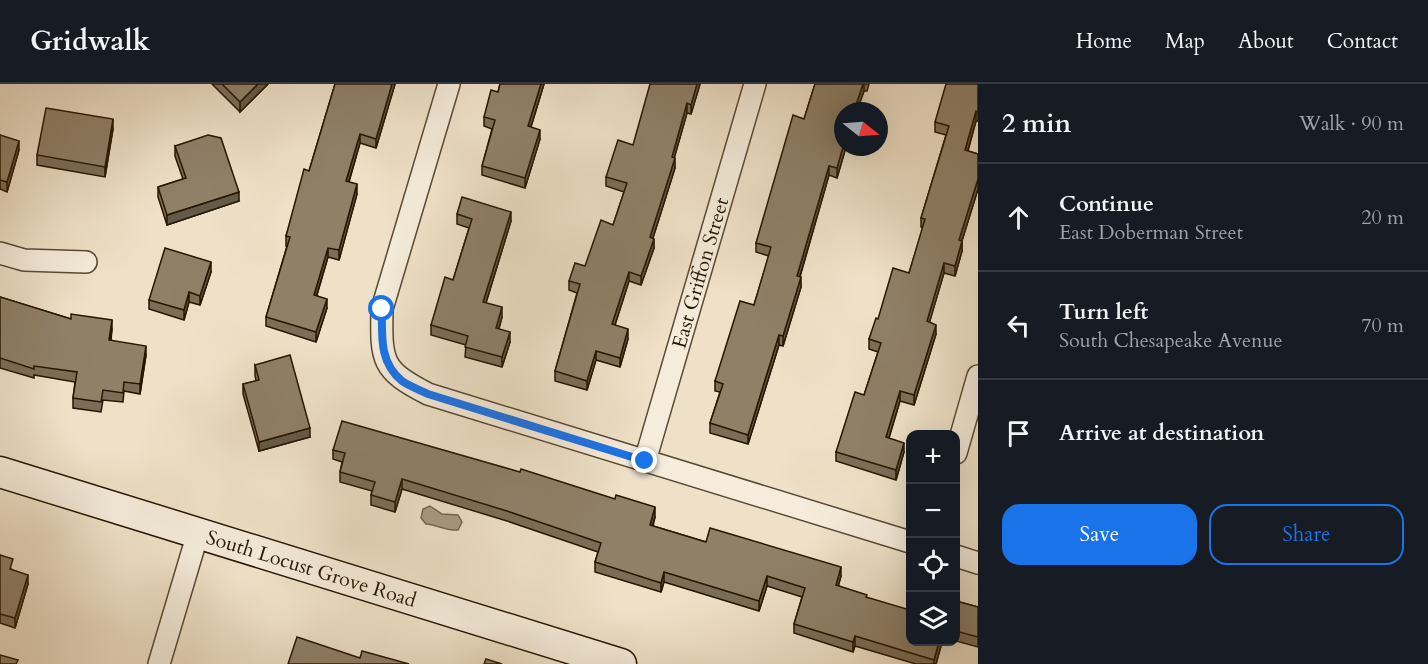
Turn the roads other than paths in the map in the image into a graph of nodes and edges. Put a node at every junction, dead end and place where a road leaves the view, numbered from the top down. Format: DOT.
graph roads {
  1 [pos="449,84"];
  2 [pos="755,84"];
  3 [pos="0,253"];
  4 [pos="86,262"];
  5 [pos="978,376"];
  6 [pos="960,439"];
  7 [pos="645,461"];
  8 [pos="0,472"];
  9 [pos="198,533"];
  10 [pos="906,541"];
  11 [pos="960,557"];
  12 [pos="978,563"];
  13 [pos="159,664"];
  14 [pos="621,664"];
  1 -- 7 [label="street"];
  2 -- 7 [label="street, East Griffon Street"];
  3 -- 4 [label="street"];
  5 -- 6 [label="street"];
  7 -- 10 [label="street"];
  8 -- 9 [label="main road, South Locust Grove Road"];
  9 -- 13 [label="street"];
  9 -- 14 [label="main road, South Locust Grove Road"];
  11 -- 12 [label="street"];
}
